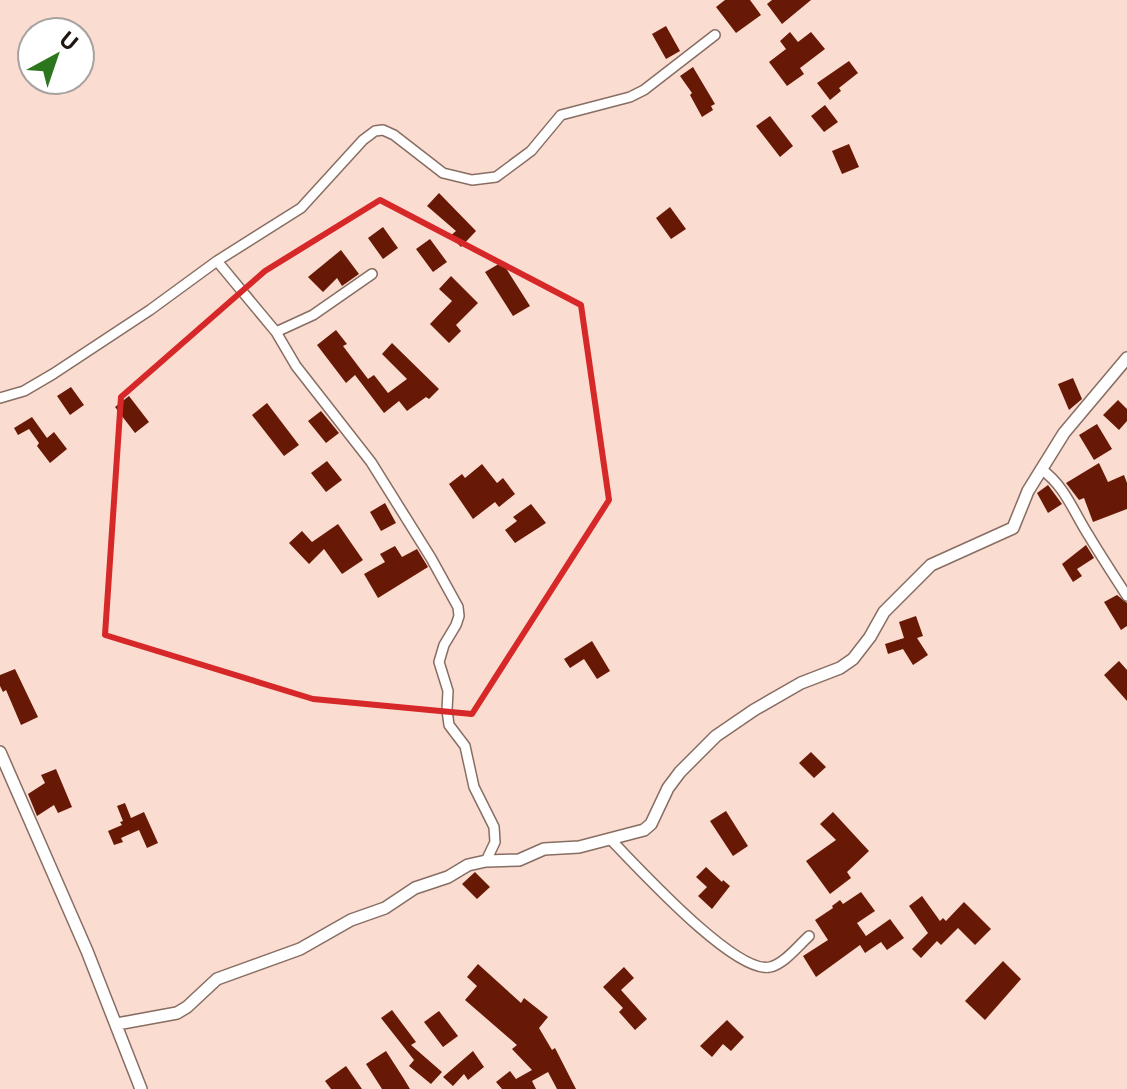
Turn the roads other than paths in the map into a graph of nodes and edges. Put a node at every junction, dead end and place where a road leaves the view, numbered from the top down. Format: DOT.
graph roads {
  1 [pos="715,35"];
  2 [pos="217,261"];
  3 [pos="372,274"];
  4 [pos="276,332"];
  5 [pos="1127,358"];
  6 [pos="0,398"];
  7 [pos="1041,469"];
  8 [pos="1127,596"];
  9 [pos="0,752"];
  10 [pos="611,840"];
  11 [pos="486,861"];
  12 [pos="809,936"];
  13 [pos="117,1024"];
  14 [pos="141,1089"];
  1 -- 2 [label="street"];
  2 -- 4 [label="street"];
  2 -- 6 [label="street"];
  3 -- 4 [label="street"];
  4 -- 11 [label="street"];
  5 -- 7 [label="street"];
  7 -- 8 [label="street"];
  7 -- 10 [label="street"];
  9 -- 13 [label="street"];
  10 -- 11 [label="street"];
  10 -- 12 [label="street"];
  11 -- 13 [label="street"];
  13 -- 14 [label="street"];
}
